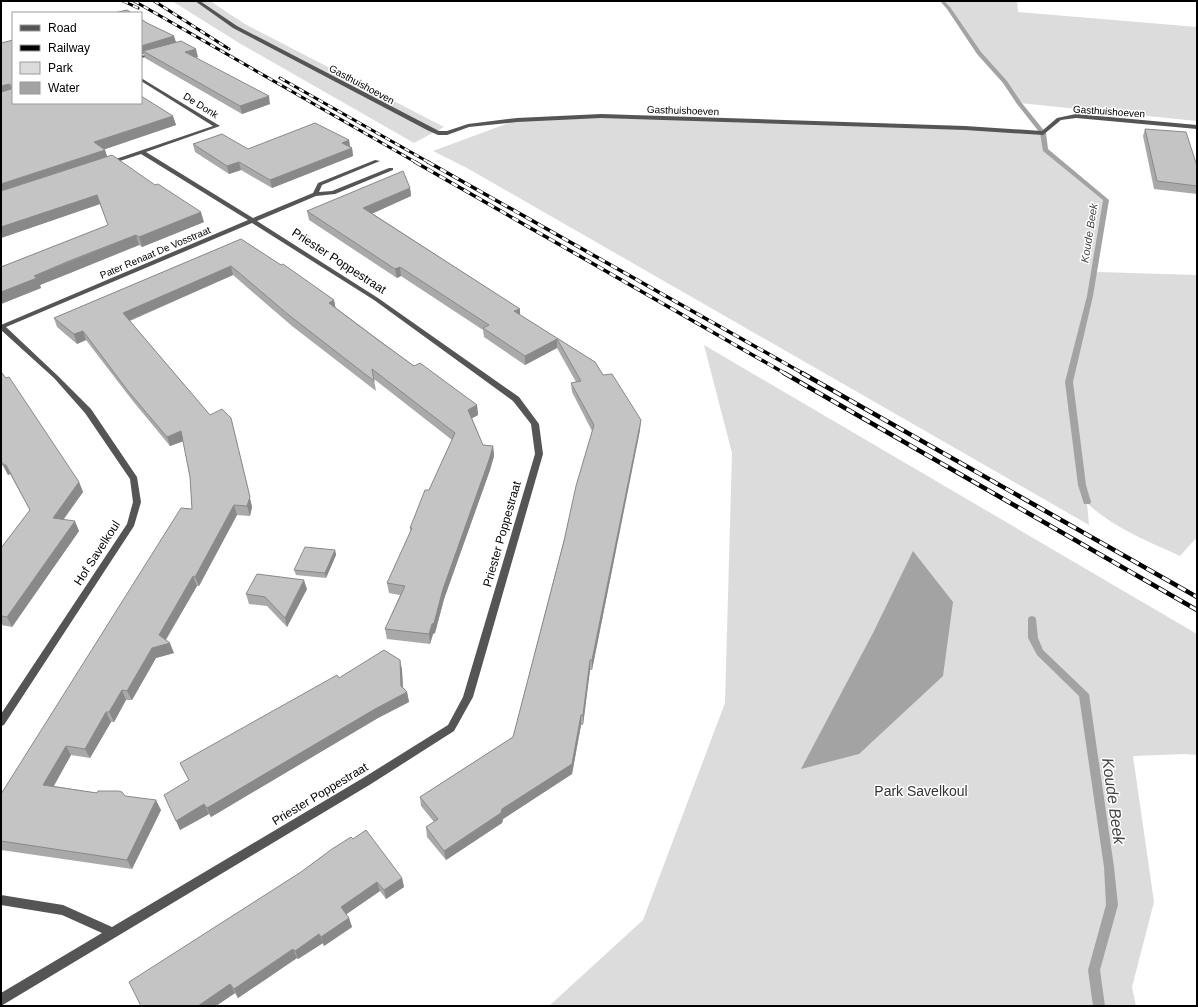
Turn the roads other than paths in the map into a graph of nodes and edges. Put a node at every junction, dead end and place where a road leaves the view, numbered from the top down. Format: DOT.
graph roads {
  1 [pos="197,1"];
  2 [pos="161,52"];
  3 [pos="142,57"];
  4 [pos="142,80"];
  5 [pos="1197,127"];
  6 [pos="142,152"];
  7 [pos="377,160"];
  8 [pos="105,164"];
  9 [pos="392,169"];
  10 [pos="315,194"];
  11 [pos="254,221"];
  12 [pos="2,327"];
  13 [pos="1,722"];
  14 [pos="1,900"];
  15 [pos="113,933"];
  16 [pos="1,1000"];
  1 -- 5 [label="street, Gasthuishoeven"];
  2 -- 3 [label="street"];
  4 -- 6 [label="street, De Donk"];
  6 -- 8 [label="street"];
  6 -- 11 [label="street, Priester Poppestraat"];
  7 -- 10 [label="street, Pater Renaat De Vosstraat"];
  9 -- 10 [label="street, Pater Renaat De Vosstraat"];
  10 -- 11 [label="street, Pater Renaat De Vosstraat"];
  11 -- 12 [label="street, Pater Renaat De Vosstraat"];
  11 -- 15 [label="street, Priester Poppestraat"];
  12 -- 13 [label="street, Hof Savelkoul"];
  14 -- 15 [label="street"];
  15 -- 16 [label="street, Priester Poppestraat"];
}
